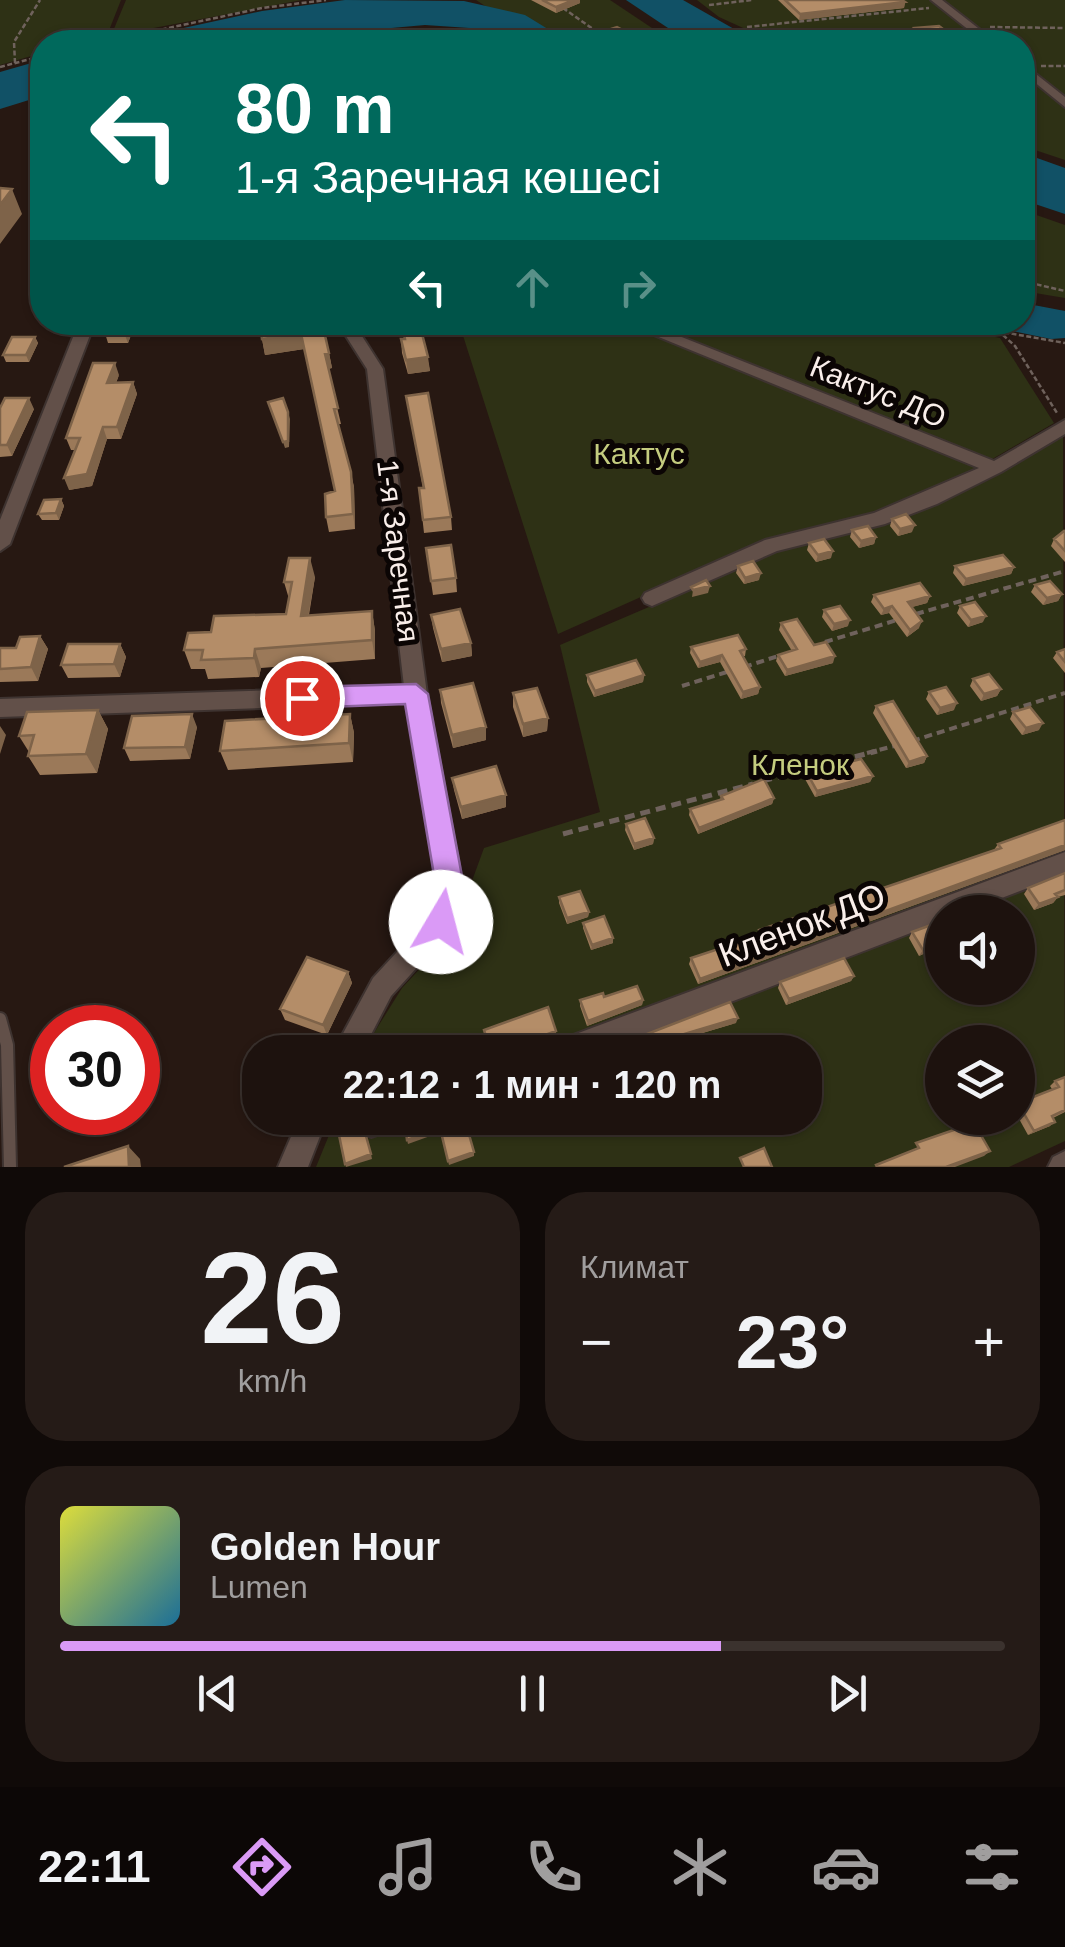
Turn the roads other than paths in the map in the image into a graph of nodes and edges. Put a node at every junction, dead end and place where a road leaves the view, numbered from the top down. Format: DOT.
graph roads {
  1 [pos="940,4"];
  2 [pos="972,30"];
  3 [pos="1035,77"];
  4 [pos="1065,104"];
  5 [pos="82,335"];
  6 [pos="353,335"];
  7 [pos="661,335"];
  8 [pos="1065,426"];
  9 [pos="996,468"];
  10 [pos="0,544"];
  11 [pos="652,598"];
  12 [pos="416,694"];
  13 [pos="0,708"];
  14 [pos="1065,863"];
  15 [pos="0,1019"];
  16 [pos="356,1035"];
  17 [pos="612,1035"];
  18 [pos="306,1135"];
  19 [pos="10,1167"];
  20 [pos="293,1167"];
  1 -- 2 [label="street"];
  3 -- 4 [label="street"];
  5 -- 10 [label="street"];
  6 -- 12 [label="street, 1-я Заречная"];
  7 -- 9 [label="street, Кактус ДО"];
  8 -- 9 [label="street"];
  9 -- 11 [label="street"];
  12 -- 13 [label="street"];
  12 -- 16 [label="street, 1-я Заречная"];
  14 -- 17 [label="street, Кленок ДО"];
  15 -- 19 [label="lane"];
  18 -- 20 [label="street"];
}
